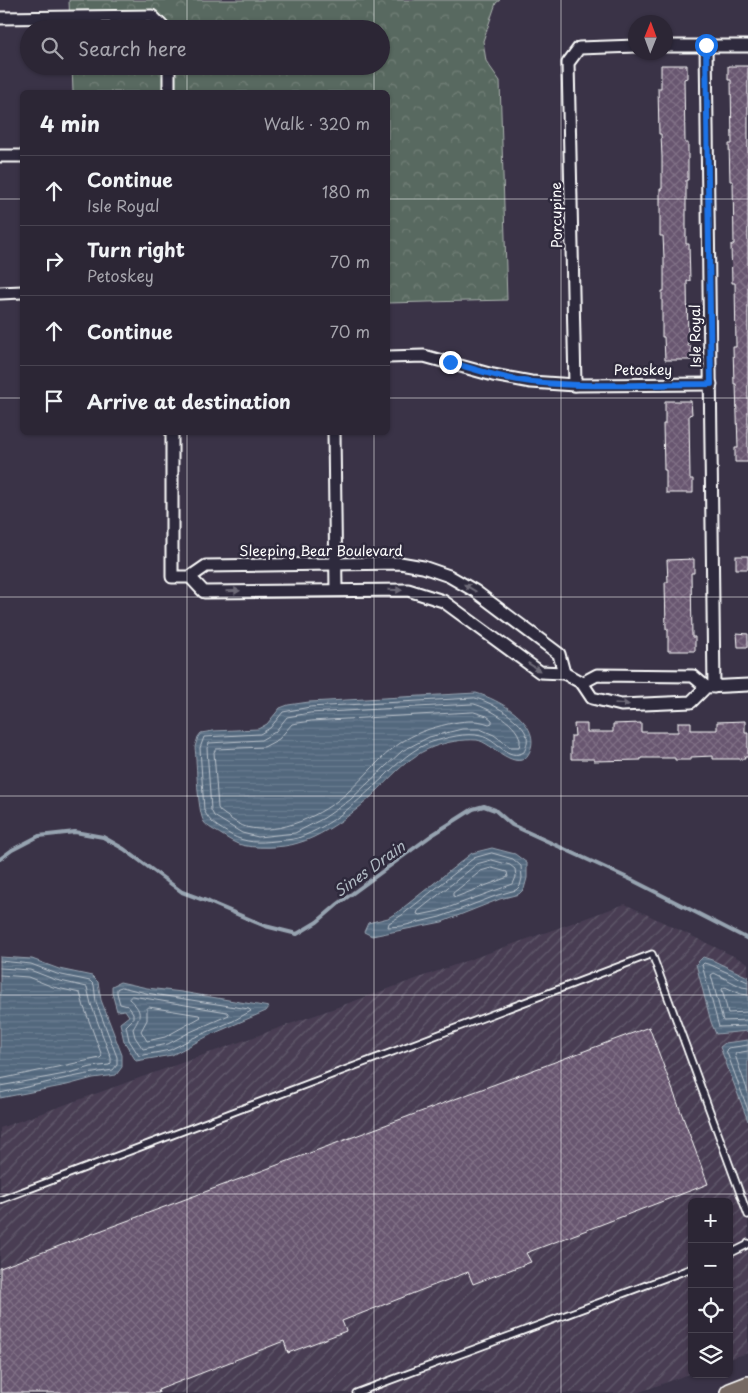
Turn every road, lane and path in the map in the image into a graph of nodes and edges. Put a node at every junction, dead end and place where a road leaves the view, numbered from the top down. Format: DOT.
graph roads {
  1 [pos="0,18"];
  2 [pos="156,20"];
  3 [pos="706,45"];
  4 [pos="628,46"];
  5 [pos="673,46"];
  6 [pos="748,46"];
  7 [pos="168,75"];
  8 [pos="169,90"];
  9 [pos="0,156"];
  10 [pos="20,156"];
  11 [pos="0,292"];
  12 [pos="20,292"];
  13 [pos="390,357"];
  14 [pos="711,384"];
  15 [pos="575,385"];
  16 [pos="172,435"];
  17 [pos="334,435"];
  18 [pos="336,564"];
  19 [pos="190,577"];
  20 [pos="336,590"];
  21 [pos="564,673"];
  22 [pos="582,683"];
  23 [pos="748,685"];
  24 [pos="710,687"];
  25 [pos="0,1200"];
  26 [pos="748,1215"];
  27 [pos="748,1243"];
  28 [pos="733,1252"];
  29 [pos="688,1269"];
  30 [pos="748,1386"];
  31 [pos="356,1393"];
  32 [pos="730,1393"];
  1 -- 2 [label="street"];
  3 -- 5 [label="street"];
  3 -- 6 [label="street"];
  3 -- 14 [label="street, Isle Royal"];
  4 -- 15 [label="street, Porcupine"];
  7 -- 8 [label="street"];
  9 -- 10 [label="street"];
  11 -- 12 [label="street"];
  13 -- 15 [label="street, Petoskey"];
  14 -- 15 [label="street, Petoskey"];
  14 -- 24 [label="street, Isle Royal"];
  16 -- 19 [label="street, Sleeping Bear Boulevard"];
  17 -- 18 [label="street"];
  18 -- 19 [label="street, Sleeping Bear Boulevard"];
  18 -- 20 [label="street"];
  21 -- 18 [label="street, Sleeping Bear Boulevard, one-way"];
  19 -- 20 [label="street, one-way"];
  20 -- 21 [label="street, one-way"];
  21 -- 22 [label="street"];
  22 -- 24 [label="street"];
  22 -- 24 [label="street, one-way"];
  23 -- 24 [label="street"];
  25 -- 26 [label="lane"];
  27 -- 28 [label="lane"];
  29 -- 31 [label="lane"];
  30 -- 32 [label="main road"];
}
